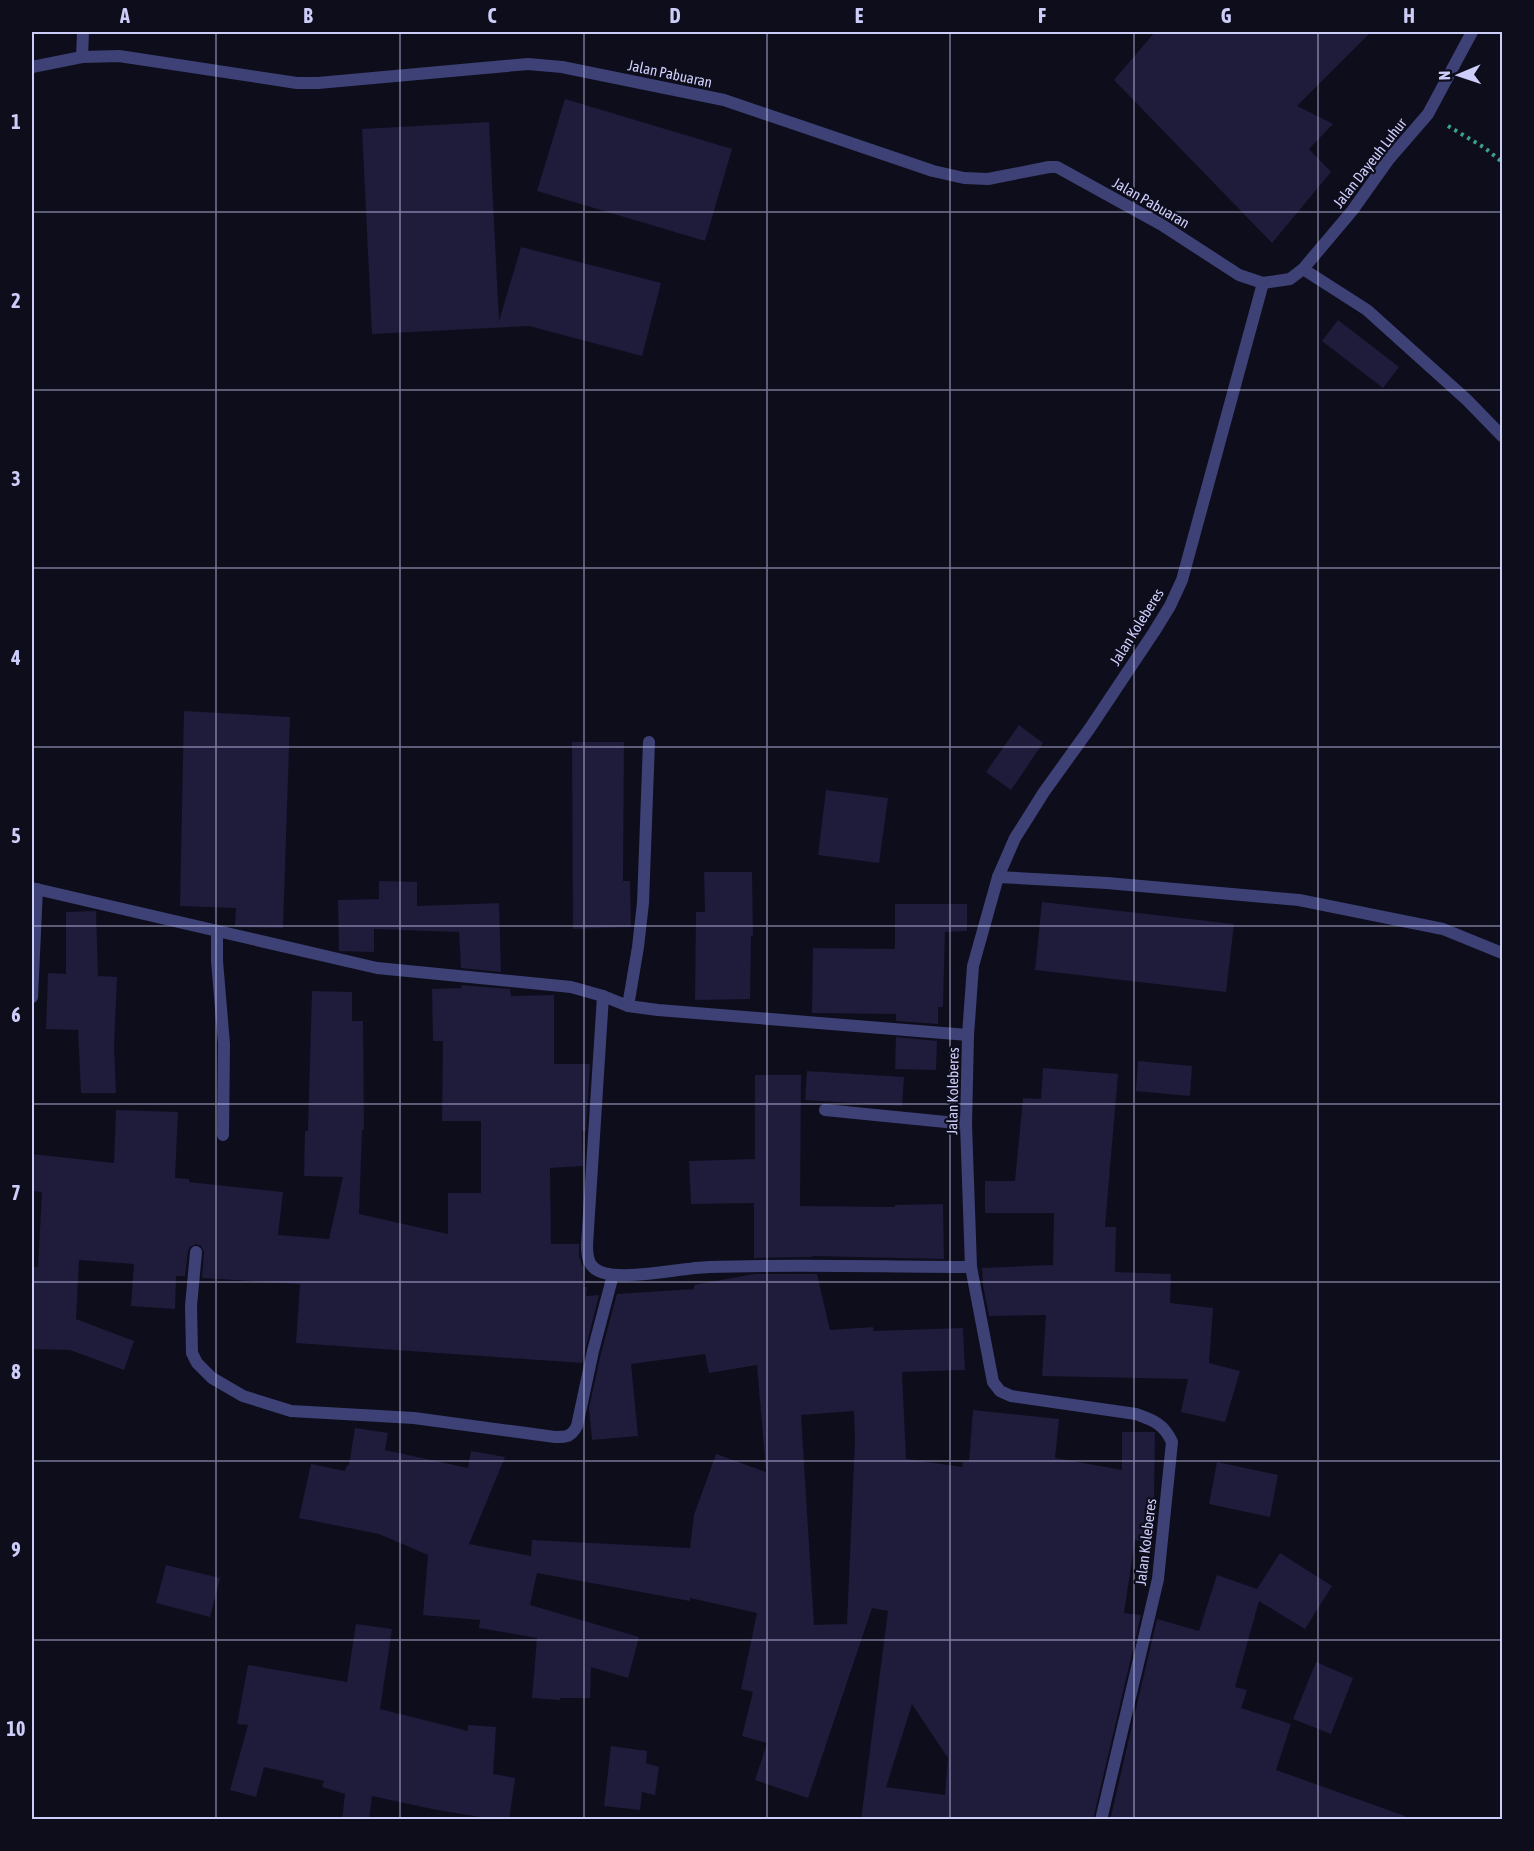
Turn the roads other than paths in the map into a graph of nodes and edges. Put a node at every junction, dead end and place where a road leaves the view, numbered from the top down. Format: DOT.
graph roads {
  1 [pos="83,32"];
  2 [pos="1472,32"];
  3 [pos="82,57"];
  4 [pos="32,67"];
  5 [pos="1303,269"];
  6 [pos="1263,283"];
  7 [pos="1503,436"];
  8 [pos="649,742"];
  9 [pos="998,877"];
  10 [pos="34,889"];
  11 [pos="217,932"];
  12 [pos="1503,953"];
  13 [pos="603,996"];
  14 [pos="32,997"];
  15 [pos="628,1005"];
  16 [pos="969,1035"];
  17 [pos="825,1110"];
  18 [pos="966,1124"];
  19 [pos="223,1135"];
  20 [pos="196,1252"];
  21 [pos="971,1267"];
  22 [pos="613,1275"];
  23 [pos="1101,1820"];
  1 -- 3 [label="street"];
  2 -- 5 [label="street, Jalan Dayeuh Luhur"];
  3 -- 4 [label="street, Jalan Pabuaran"];
  3 -- 6 [label="street, Jalan Pabuaran"];
  5 -- 6 [label="street, Jalan Dayeuh Luhur"];
  5 -- 7 [label="street"];
  6 -- 9 [label="street, Jalan Koleberes"];
  8 -- 15 [label="street"];
  9 -- 12 [label="street"];
  9 -- 16 [label="street, Jalan Koleberes"];
  10 -- 11 [label="street"];
  10 -- 14 [label="street"];
  11 -- 13 [label="street"];
  11 -- 19 [label="street"];
  13 -- 15 [label="street"];
  13 -- 22 [label="street"];
  15 -- 16 [label="street"];
  16 -- 18 [label="street, Jalan Koleberes"];
  17 -- 18 [label="street"];
  18 -- 21 [label="street, Jalan Koleberes"];
  20 -- 22 [label="street"];
  21 -- 22 [label="street"];
  21 -- 23 [label="street, Jalan Koleberes"];
}
